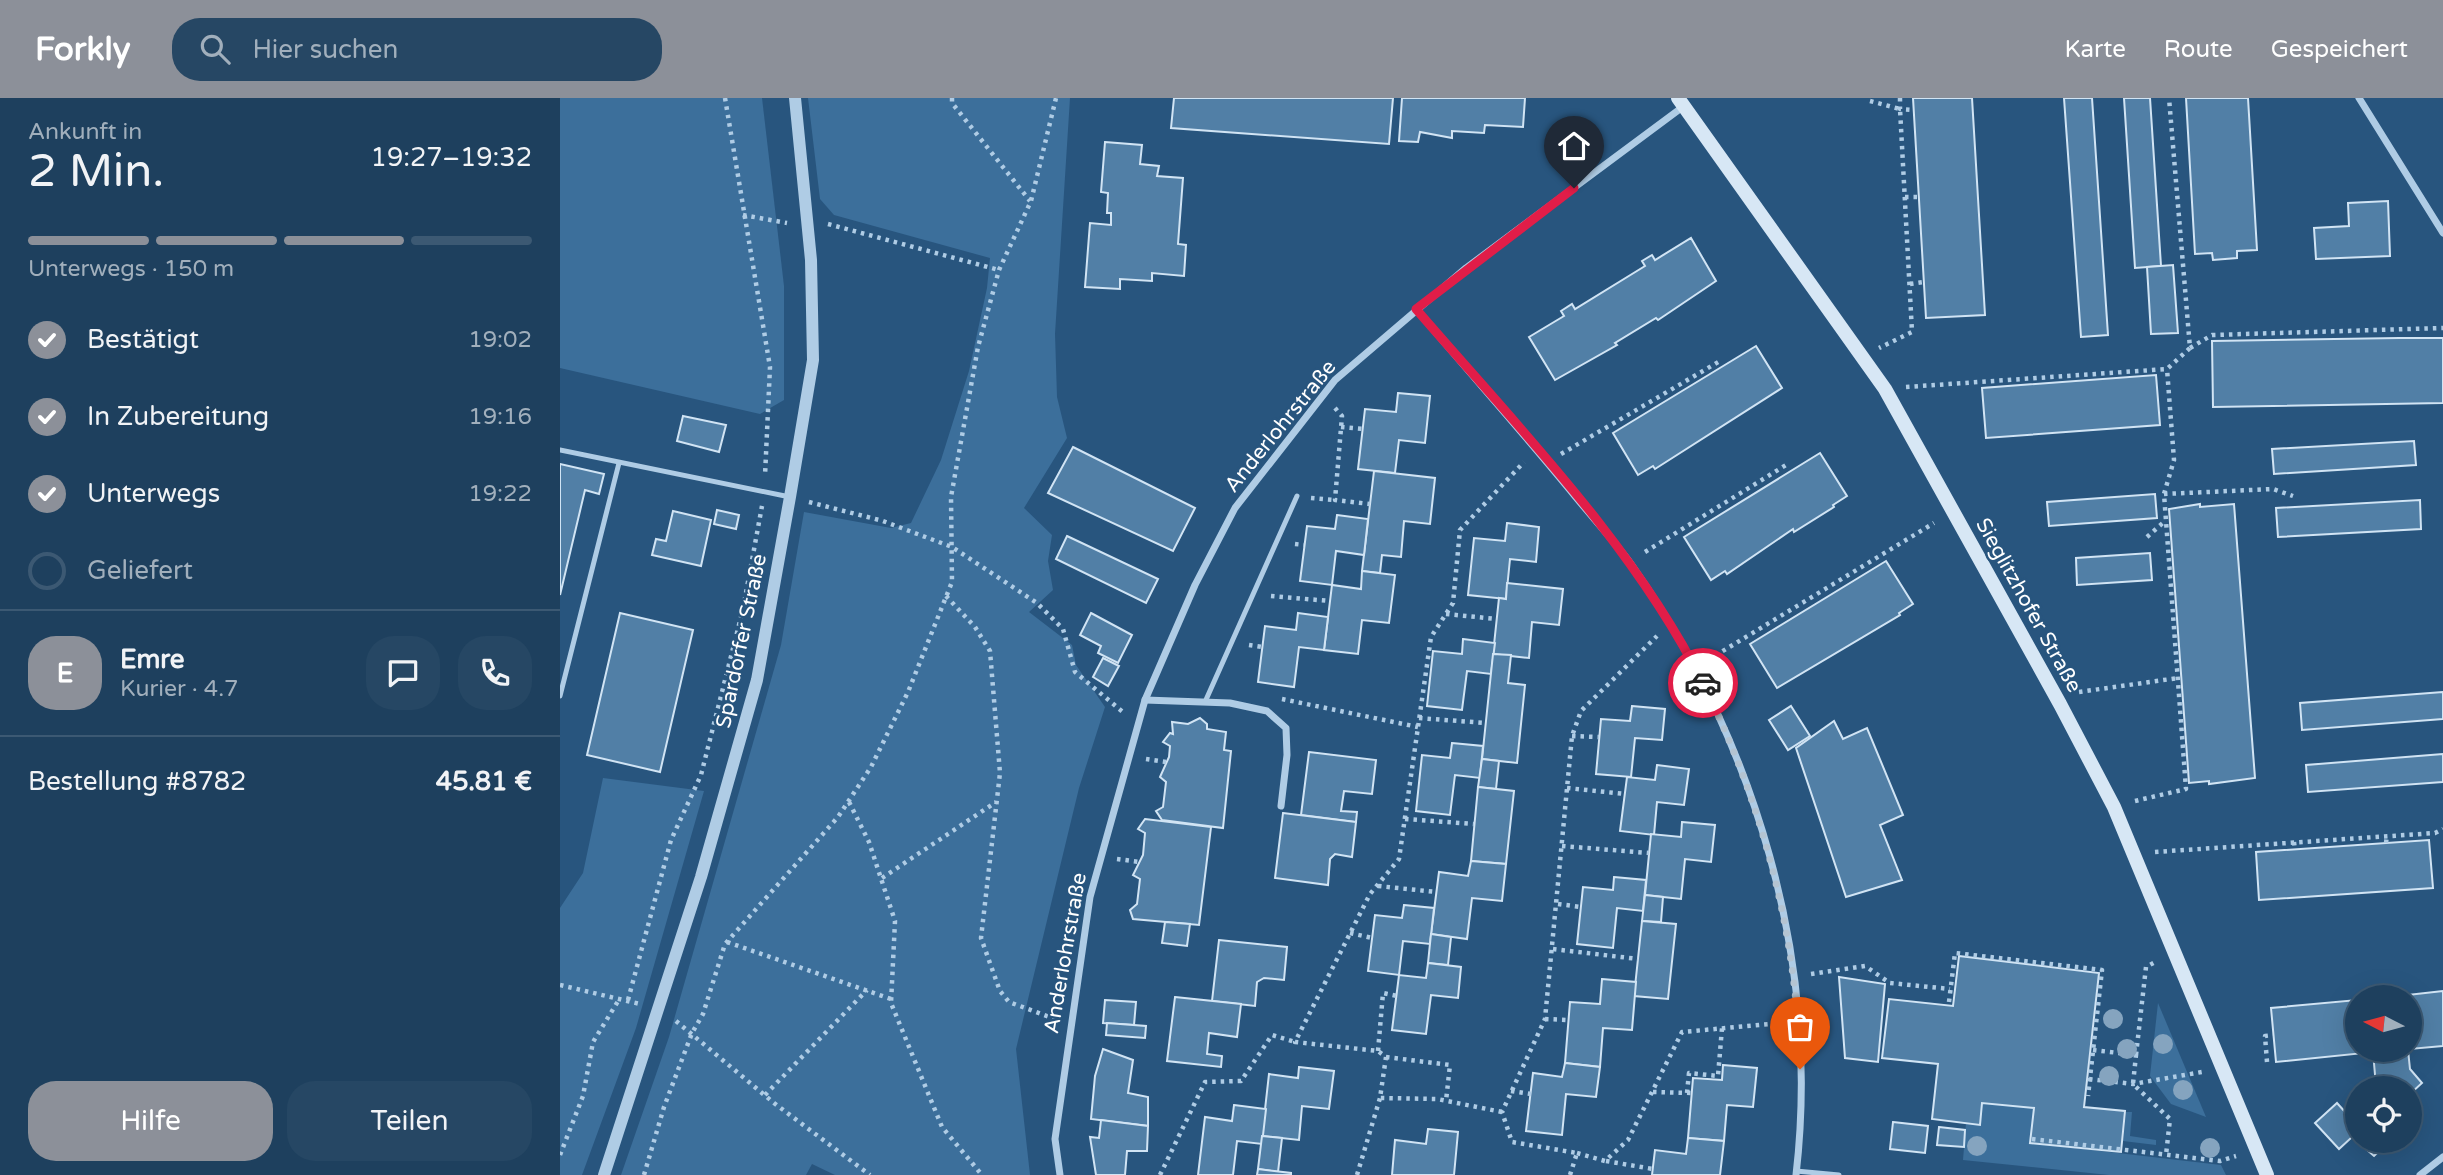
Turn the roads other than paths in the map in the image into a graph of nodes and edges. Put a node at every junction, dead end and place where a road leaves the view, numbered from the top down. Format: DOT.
graph roads {
  1 [pos="795,98"];
  2 [pos="2359,98"];
  3 [pos="1681,102"];
  4 [pos="2443,233"];
  5 [pos="1416,309"];
  6 [pos="560,450"];
  7 [pos="619,463"];
  8 [pos="1297,496"];
  9 [pos="790,497"];
  10 [pos="560,696"];
  11 [pos="1145,700"];
  12 [pos="1205,702"];
  13 [pos="1281,806"];
  14 [pos="2443,1157"];
  15 [pos="1796,1173"];
  16 [pos="604,1175"];
  17 [pos="1060,1175"];
  18 [pos="1839,1175"];
  19 [pos="2266,1175"];
  20 [pos="2420,1175"];
  1 -- 9 [label="street, Spardorfer Straße"];
  2 -- 4 [label="street"];
  3 -- 5 [label="street, Anderlohrstraße"];
  3 -- 19 [label="main road, Sieglitzhofer Straße"];
  5 -- 11 [label="street, Anderlohrstraße"];
  5 -- 15 [label="street"];
  6 -- 7 [label="lane"];
  7 -- 9 [label="lane"];
  7 -- 10 [label="lane"];
  8 -- 12 [label="lane"];
  9 -- 16 [label="street, Spardorfer Straße"];
  11 -- 12 [label="street"];
  11 -- 17 [label="street, Anderlohrstraße"];
  12 -- 13 [label="street"];
  14 -- 20 [label="street"];
  15 -- 18 [label="lane"];
}
